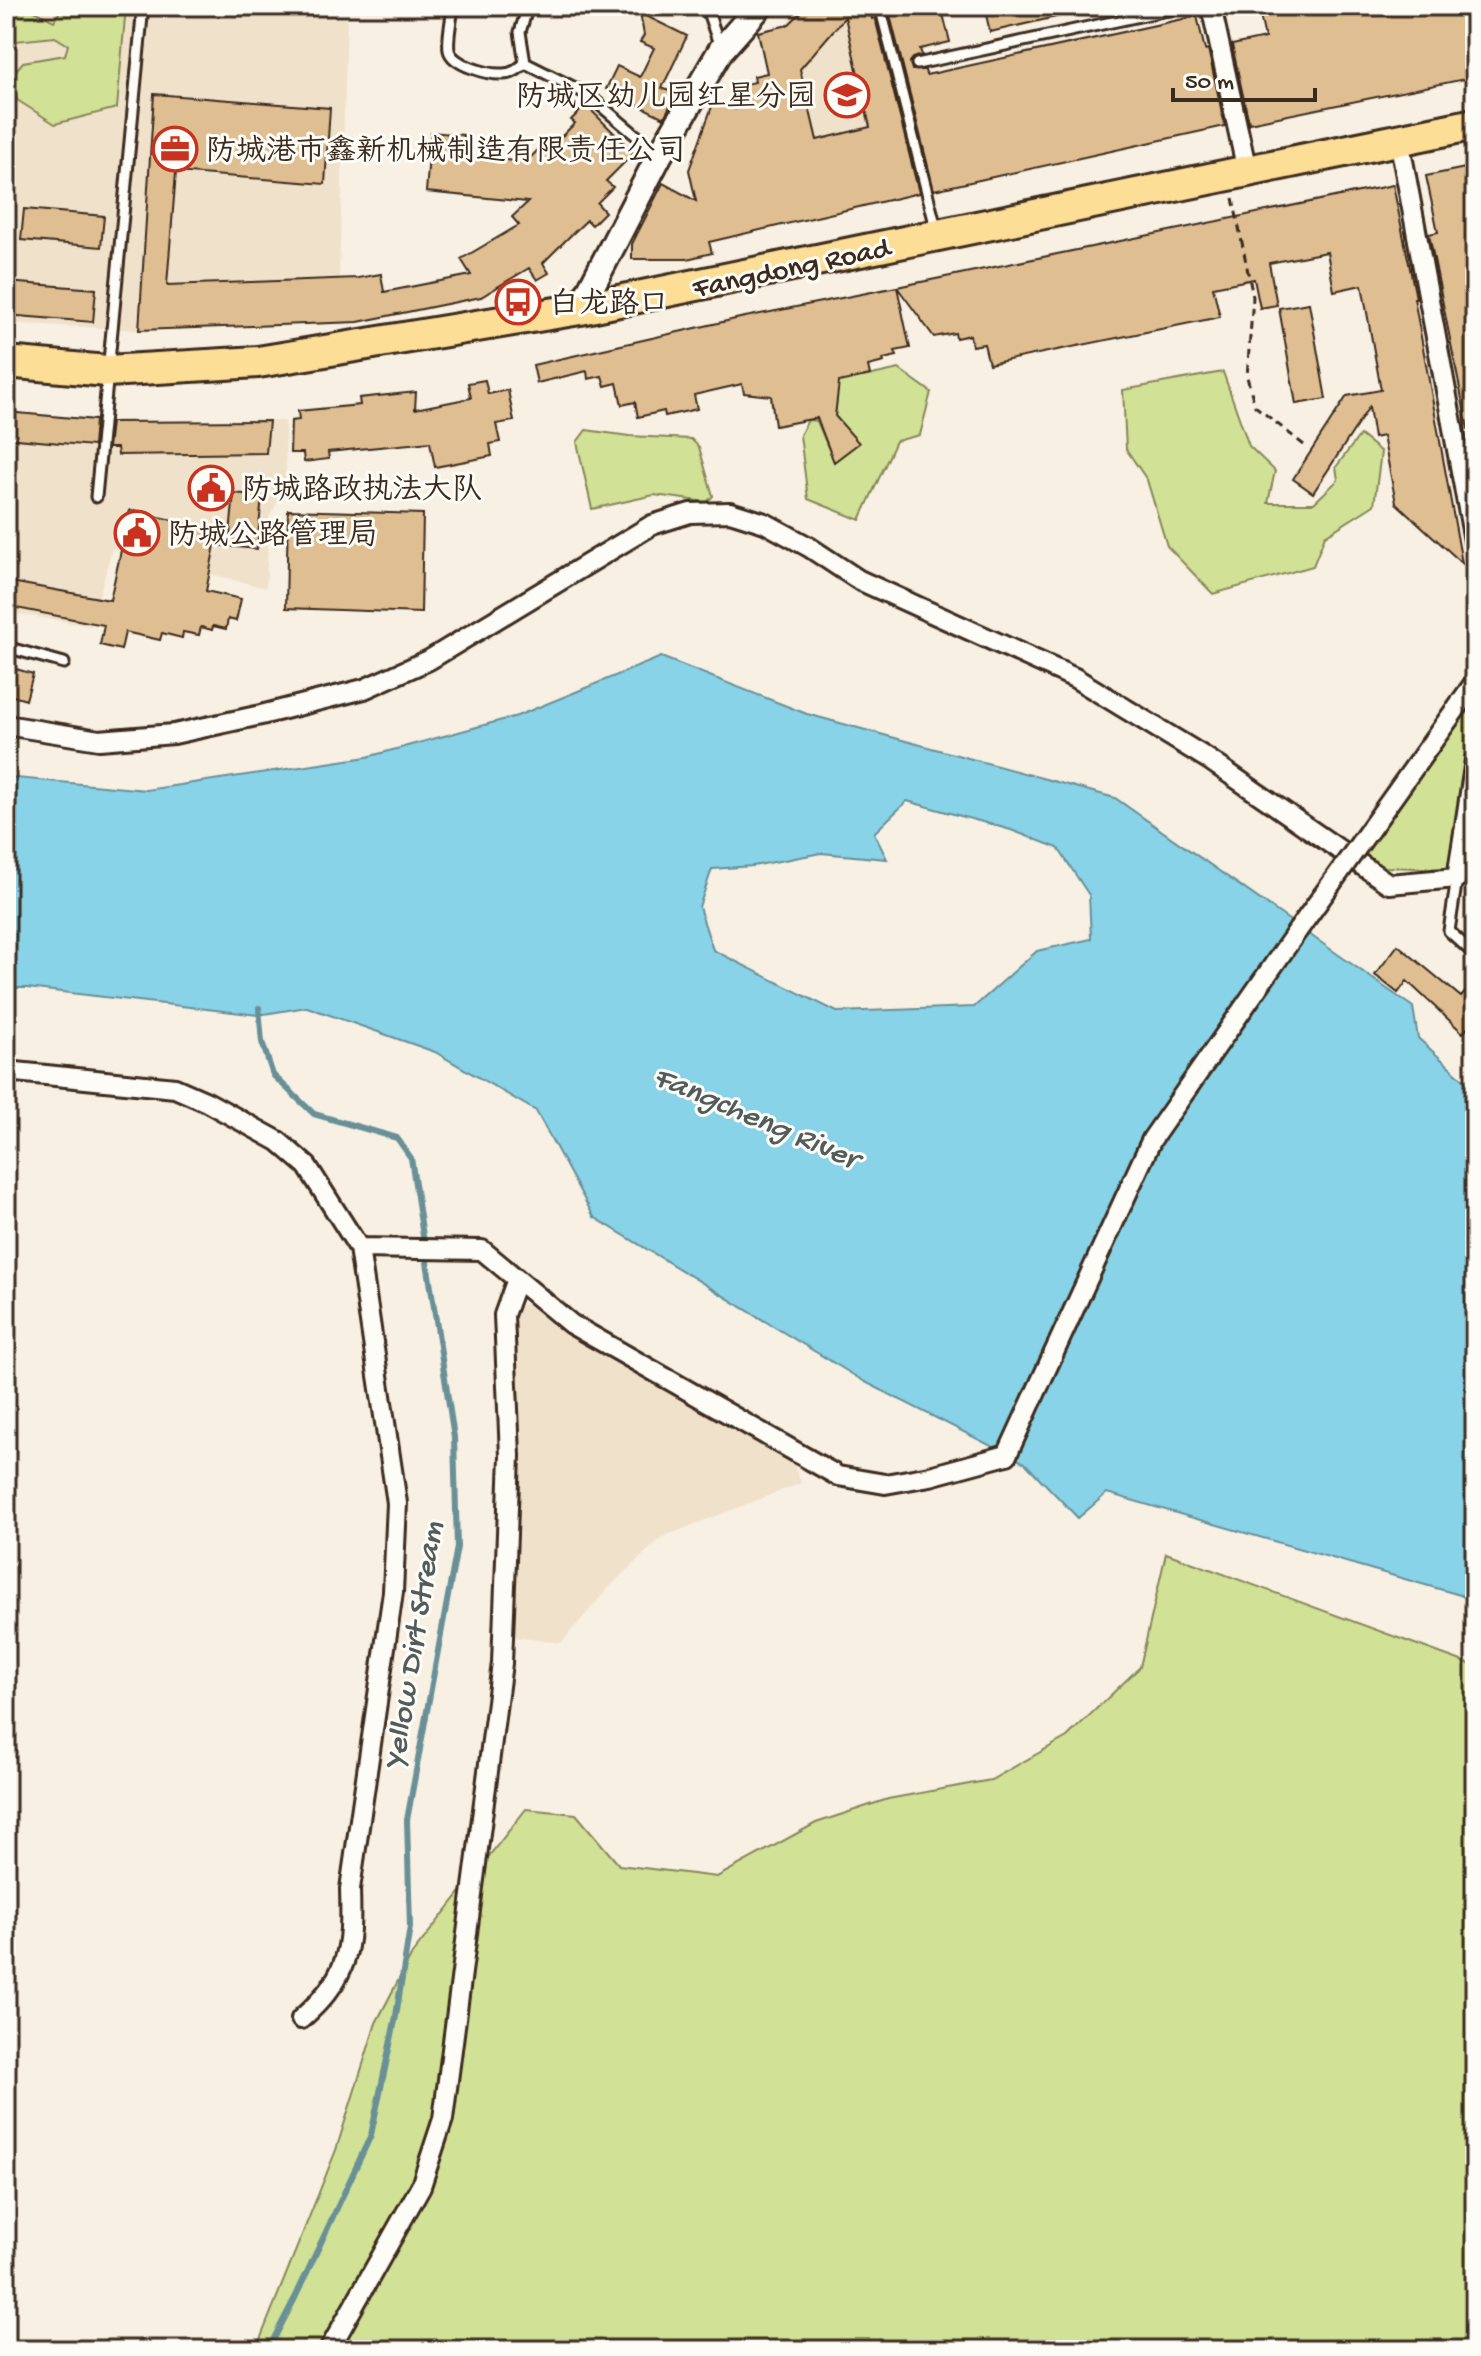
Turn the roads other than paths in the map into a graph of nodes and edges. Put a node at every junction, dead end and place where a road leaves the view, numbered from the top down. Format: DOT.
graph roads {
  1 [pos="143,6"];
  2 [pos="453,6"];
  3 [pos="528,6"];
  4 [pos="706,6"];
  5 [pos="880,6"];
  6 [pos="1186,6"];
  7 [pos="1211,6"];
  8 [pos="754,9"];
  9 [pos="721,50"];
  10 [pos="525,63"];
  11 [pos="917,64"];
  12 [pos="1475,124"];
  13 [pos="1399,139"];
  14 [pos="659,156"];
  15 [pos="1238,173"];
  16 [pos="938,235"];
  17 [pos="580,309"];
  18 [pos="6,362"];
  19 [pos="107,371"];
  20 [pos="96,497"];
  21 [pos="1475,546"];
  22 [pos="6,647"];
  23 [pos="64,663"];
  24 [pos="1475,682"];
  25 [pos="6,725"];
  26 [pos="1475,760"];
  27 [pos="1475,866"];
  28 [pos="1457,878"];
  29 [pos="1475,955"];
  30 [pos="6,1071"];
  31 [pos="359,1248"];
  32 [pos="517,1279"];
  33 [pos="301,2019"];
  34 [pos="329,2350"];
  1 -- 19 [label="lane"];
  2 -- 10 [label="lane"];
  3 -- 10 [label="lane"];
  4 -- 9 [label="lane"];
  5 -- 16 [label="lane"];
  6 -- 11 [label="lane"];
  7 -- 15 [label="street"];
  8 -- 9 [label="street"];
  9 -- 14 [label="street"];
  10 -- 14 [label="lane"];
  12 -- 13 [label="main road, Fangdong Road"];
  13 -- 15 [label="main road, Fangdong Road"];
  13 -- 21 [label="street"];
  14 -- 17 [label="street"];
  15 -- 16 [label="main road, Fangdong Road"];
  16 -- 17 [label="main road, Fangdong Road"];
  17 -- 19 [label="main road, Fangdong Road"];
  18 -- 19 [label="main road, Fangdong Road"];
  19 -- 20 [label="lane"];
  22 -- 23 [label="lane"];
  24 -- 32 [label="street, bridge"];
  25 -- 28 [label="street"];
  26 -- 28 [label="street"];
  27 -- 28 [label="street"];
  28 -- 29 [label="lane"];
  30 -- 31 [label="street"];
  31 -- 32 [label="street"];
  31 -- 33 [label="street"];
  32 -- 34 [label="street"];
}
